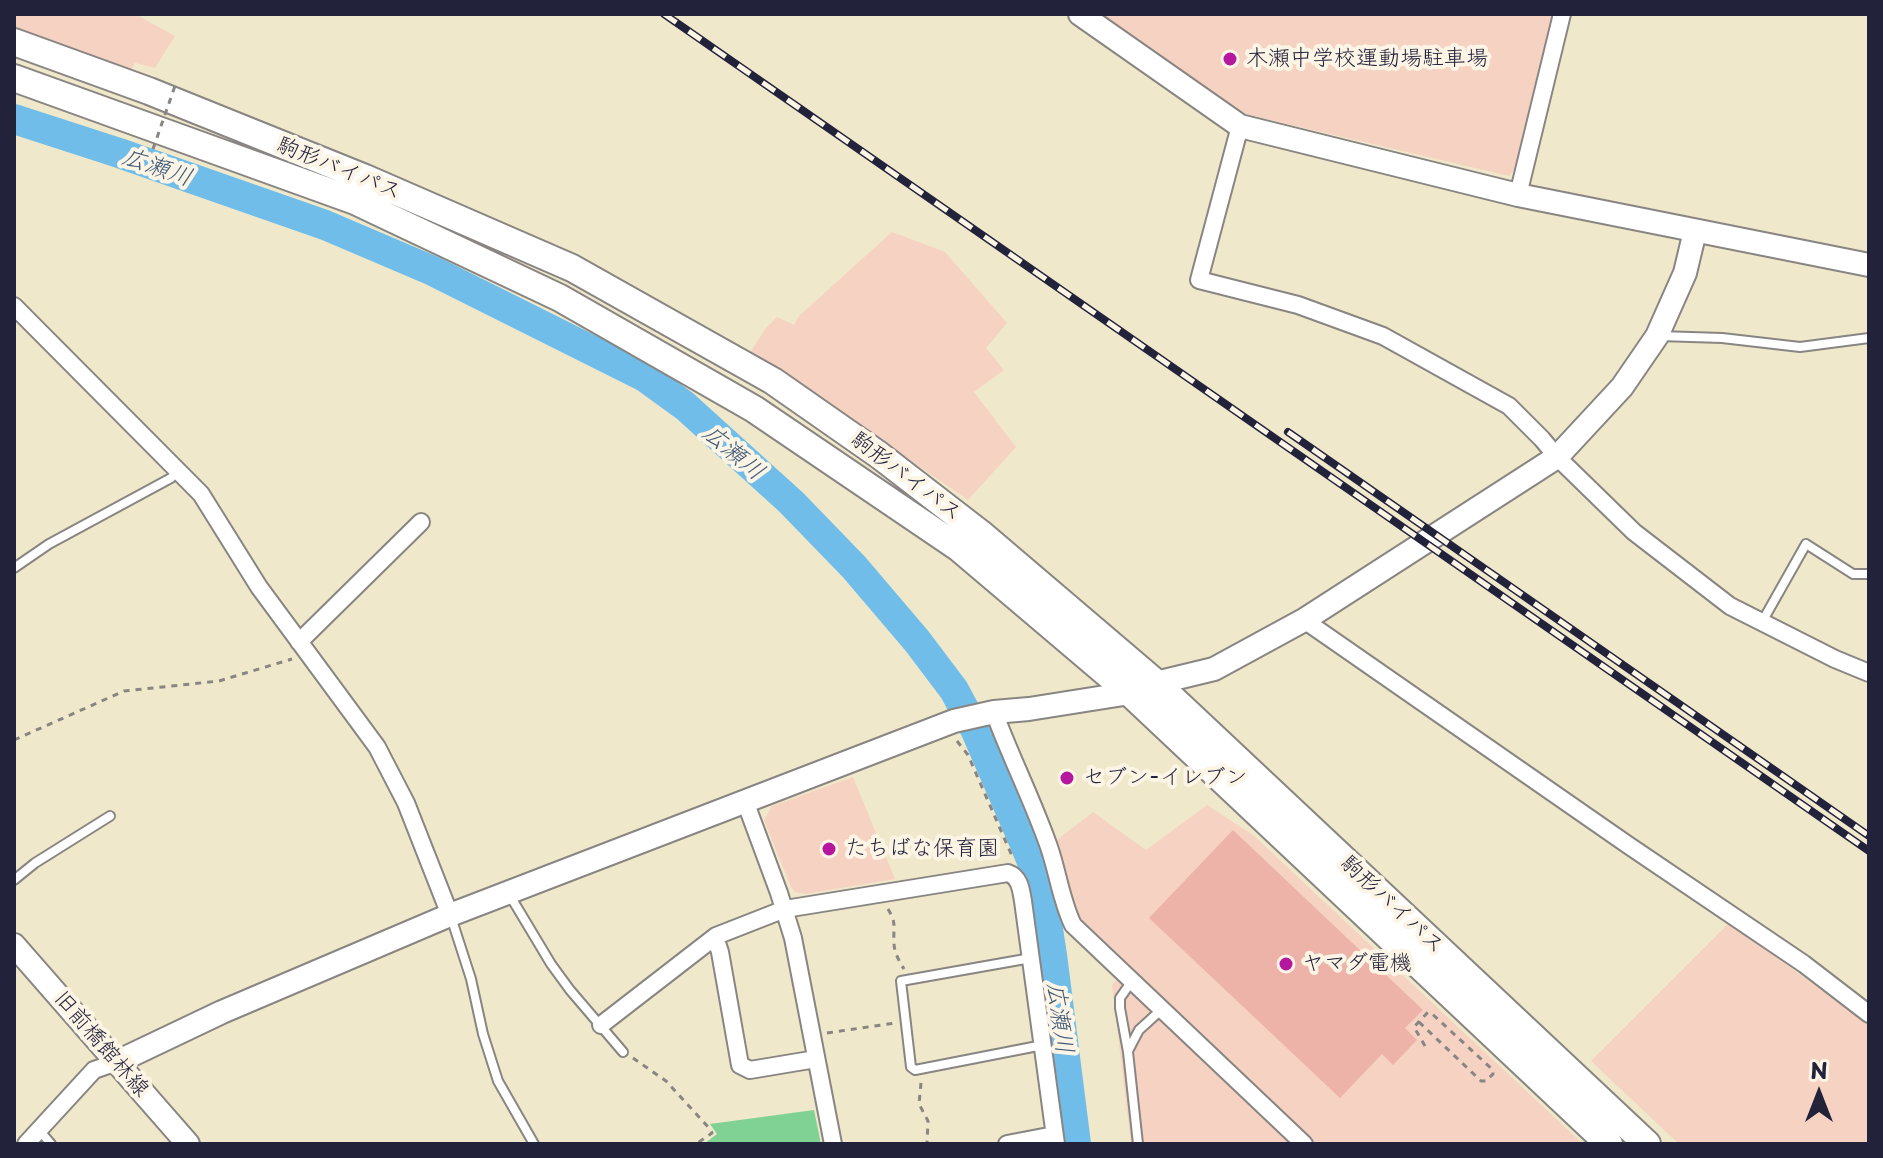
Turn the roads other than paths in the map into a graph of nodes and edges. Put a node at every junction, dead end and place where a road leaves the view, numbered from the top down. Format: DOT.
graph roads {
  1 [pos="1080,14"];
  2 [pos="1562,14"];
  3 [pos="14,42"];
  4 [pos="14,78"];
  5 [pos="1240,126"];
  6 [pos="1518,195"];
  7 [pos="1695,231"];
  8 [pos="1869,265"];
  9 [pos="14,306"];
  10 [pos="1657,336"];
  11 [pos="1869,338"];
  12 [pos="1557,457"];
  13 [pos="178,470"];
  14 [pos="421,522"];
  15 [pos="14,568"];
  16 [pos="1869,574"];
  17 [pos="1304,620"];
  18 [pos="1762,622"];
  19 [pos="304,648"];
  20 [pos="1869,673"];
  21 [pos="1156,683"];
  22 [pos="1130,693"];
  23 [pos="989,714"];
  24 [pos="745,801"];
  25 [pos="110,816"];
  26 [pos="14,880"];
  27 [pos="509,893"];
  28 [pos="785,909"];
  29 [pos="450,915"];
  30 [pos="712,939"];
  31 [pos="14,945"];
  32 [pos="1032,958"];
  33 [pos="1132,981"];
  34 [pos="1161,1010"];
  35 [pos="1869,1014"];
  36 [pos="601,1025"];
  37 [pos="1043,1045"];
  38 [pos="623,1052"];
  39 [pos="1128,1052"];
  40 [pos="816,1059"];
  41 [pos="117,1062"];
  42 [pos="39,1129"];
  43 [pos="1615,1139"];
  44 [pos="1055,1140"];
  45 [pos="26,1144"];
  46 [pos="51,1144"];
  47 [pos="188,1144"];
  48 [pos="534,1144"];
  49 [pos="833,1144"];
  50 [pos="1007,1144"];
  51 [pos="1138,1144"];
  52 [pos="1304,1144"];
  53 [pos="1647,1144"];
  1 -- 5 [label="street"];
  2 -- 6 [label="street"];
  3 -- 21 [label="main road, 駒形バイパス"];
  4 -- 22 [label="main road, 駒形バイパス"];
  5 -- 6 [label="street"];
  5 -- 12 [label="street"];
  6 -- 7 [label="street"];
  7 -- 8 [label="street"];
  7 -- 10 [label="street"];
  9 -- 13 [label="street"];
  10 -- 11 [label="lane"];
  10 -- 12 [label="street"];
  12 -- 17 [label="street"];
  12 -- 18 [label="street"];
  13 -- 15 [label="lane"];
  13 -- 19 [label="street"];
  14 -- 19 [label="street"];
  16 -- 18 [label="lane"];
  17 -- 21 [label="street"];
  17 -- 35 [label="street"];
  18 -- 20 [label="street"];
  19 -- 29 [label="street"];
  21 -- 22 [label="street"];
  21 -- 53 [label="main road, 駒形バイパス"];
  22 -- 23 [label="street"];
  22 -- 43 [label="main road, 駒形バイパス"];
  23 -- 24 [label="street"];
  23 -- 33 [label="street"];
  24 -- 27 [label="street"];
  24 -- 28 [label="street"];
  25 -- 26 [label="lane"];
  27 -- 29 [label="street"];
  27 -- 36 [label="lane"];
  28 -- 30 [label="street"];
  28 -- 32 [label="street"];
  28 -- 40 [label="street"];
  29 -- 41 [label="street"];
  29 -- 48 [label="lane"];
  30 -- 36 [label="street"];
  30 -- 40 [label="street"];
  31 -- 41 [label="street, 旧前橋館林線"];
  32 -- 37 [label="street"];
  32 -- 37 [label="lane"];
  33 -- 34 [label="street"];
  33 -- 39 [label="lane"];
  34 -- 39 [label="lane"];
  34 -- 52 [label="street"];
  36 -- 38 [label="lane"];
  37 -- 44 [label="street"];
  39 -- 51 [label="lane"];
  40 -- 49 [label="street"];
  41 -- 42 [label="street"];
  41 -- 47 [label="street, 旧前橋館林線"];
  42 -- 45 [label="street"];
  42 -- 46 [label="lane"];
  44 -- 50 [label="street"];
}
